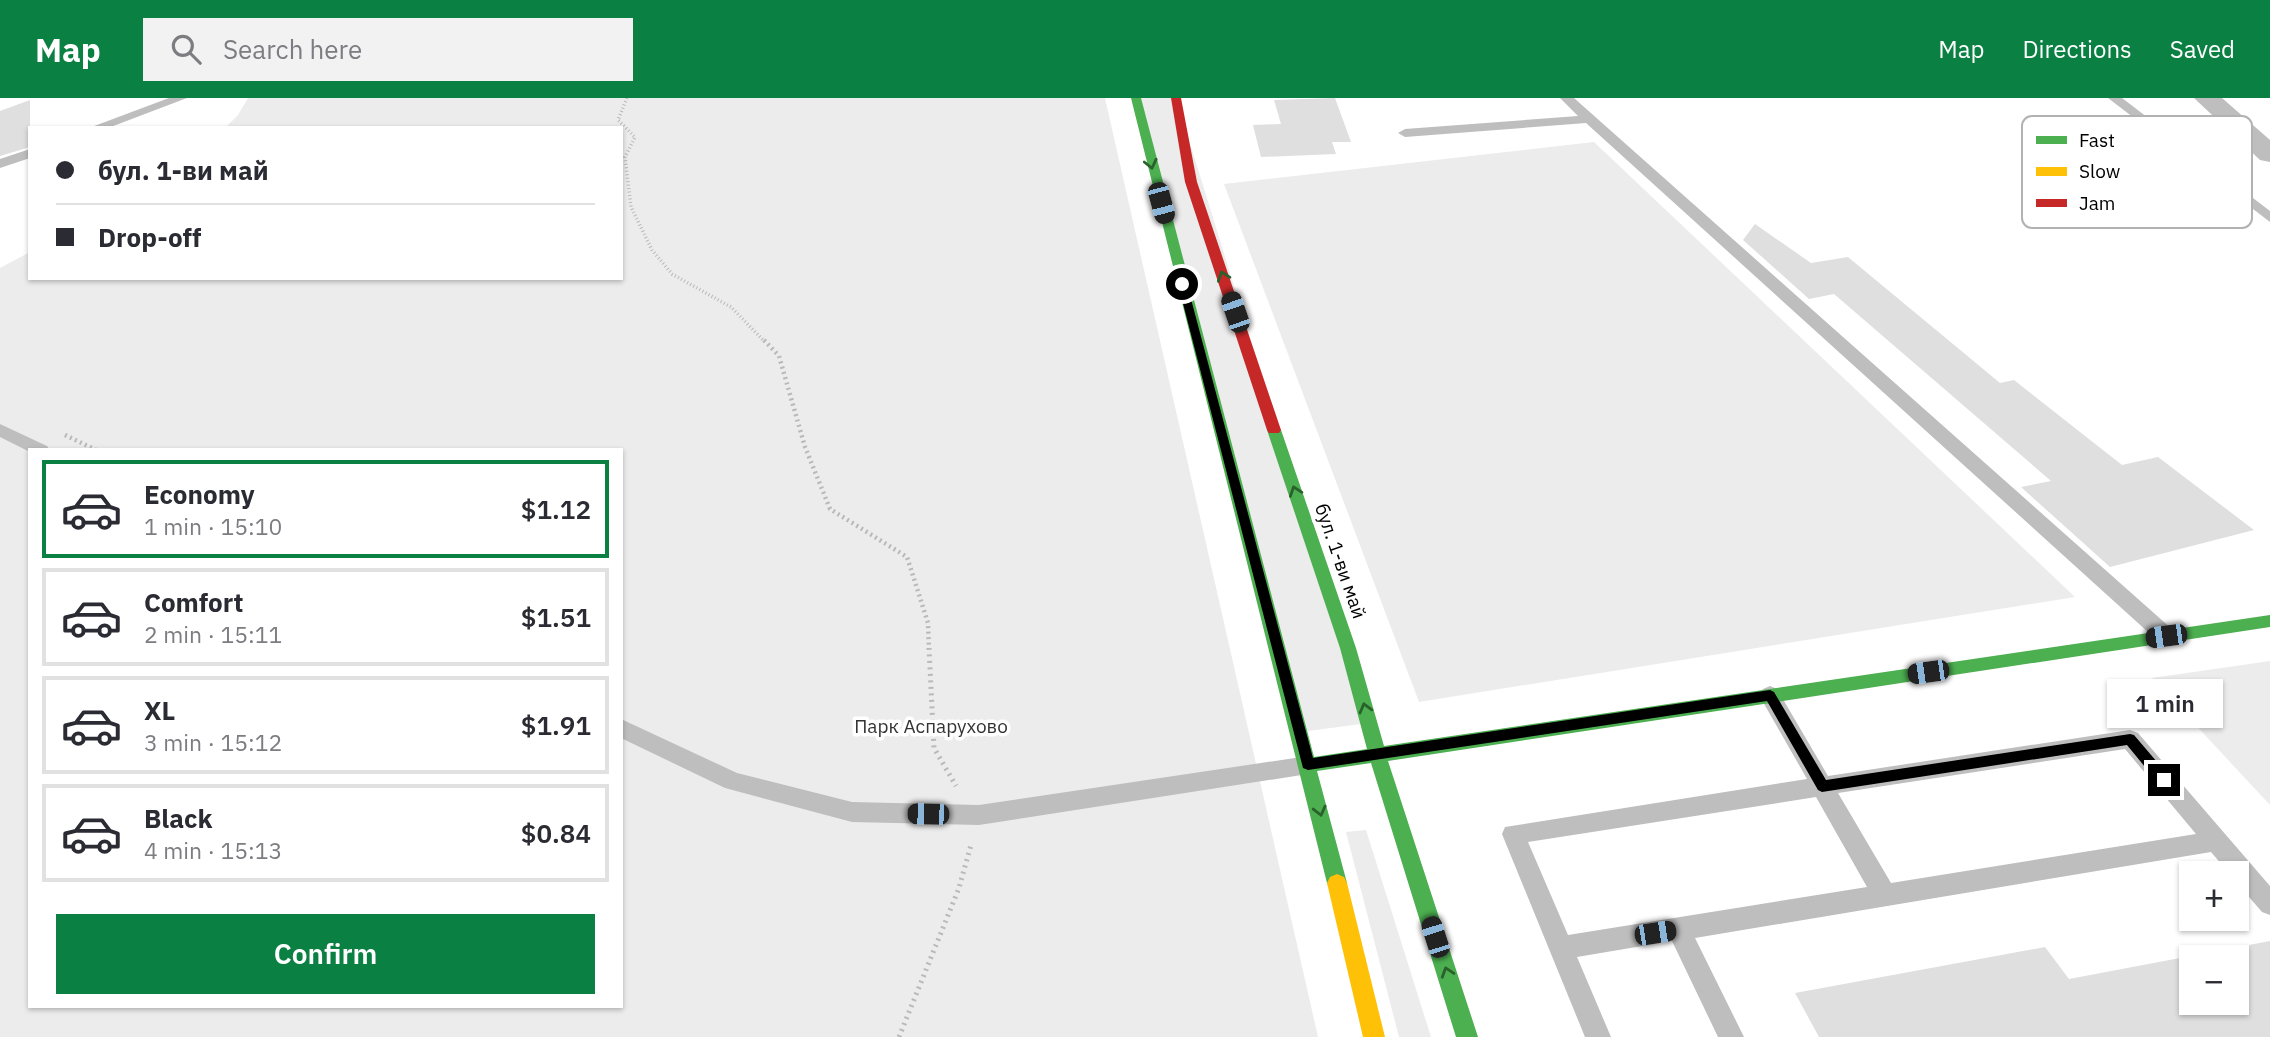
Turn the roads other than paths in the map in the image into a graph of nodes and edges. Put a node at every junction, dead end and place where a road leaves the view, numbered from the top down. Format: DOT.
graph roads {
  1 [pos="181,98"];
  2 [pos="1136,98"];
  3 [pos="1176,98"];
  4 [pos="1566,98"];
  5 [pos="2114,98"];
  6 [pos="2207,98"];
  7 [pos="2137,116"];
  8 [pos="2227,116"];
  9 [pos="1589,119"];
  10 [pos="101,126"];
  11 [pos="1405,133"];
  12 [pos="2252,138"];
  13 [pos="28,154"];
  14 [pos="2270,154"];
  15 [pos="0,164"];
  16 [pos="2252,204"];
  17 [pos="2270,218"];
  18 [pos="0,430"];
  19 [pos="37,448"];
  20 [pos="2270,621"];
  21 [pos="2166,636"];
  22 [pos="1770,695"];
  23 [pos="623,729"];
  24 [pos="1377,754"];
  25 [pos="1308,765"];
  26 [pos="1822,786"];
  27 [pos="2216,841"];
  28 [pos="1885,896"];
  29 [pos="2270,904"];
  30 [pos="1678,929"];
  31 [pos="1560,948"];
  32 [pos="1374,1037"];
  33 [pos="1467,1037"];
  34 [pos="1598,1037"];
  35 [pos="1731,1037"];
  1 -- 10 [label="lane"];
  2 -- 25 [label="main road, one-way"];
  24 -- 3 [label="main road, бул. 1-ви май, one-way"];
  4 -- 9 [label="lane"];
  5 -- 7 [label="lane"];
  6 -- 8 [label="street"];
  9 -- 11 [label="lane"];
  9 -- 21 [label="lane"];
  12 -- 14 [label="street"];
  13 -- 15 [label="lane"];
  16 -- 17 [label="lane"];
  18 -- 19 [label="lane"];
  20 -- 21 [label="main road"];
  21 -- 22 [label="main road"];
  22 -- 24 [label="main road"];
  22 -- 26 [label="lane"];
  23 -- 25 [label="lane"];
  24 -- 25 [label="main road"];
  33 -- 24 [label="main road, бул. 1-ви май, one-way"];
  25 -- 32 [label="main road, one-way"];
  26 -- 27 [label="lane"];
  26 -- 28 [label="lane"];
  26 -- 31 [label="lane"];
  27 -- 28 [label="lane"];
  27 -- 29 [label="lane"];
  28 -- 30 [label="lane"];
  30 -- 31 [label="lane"];
  30 -- 35 [label="lane"];
  31 -- 34 [label="lane"];
}
